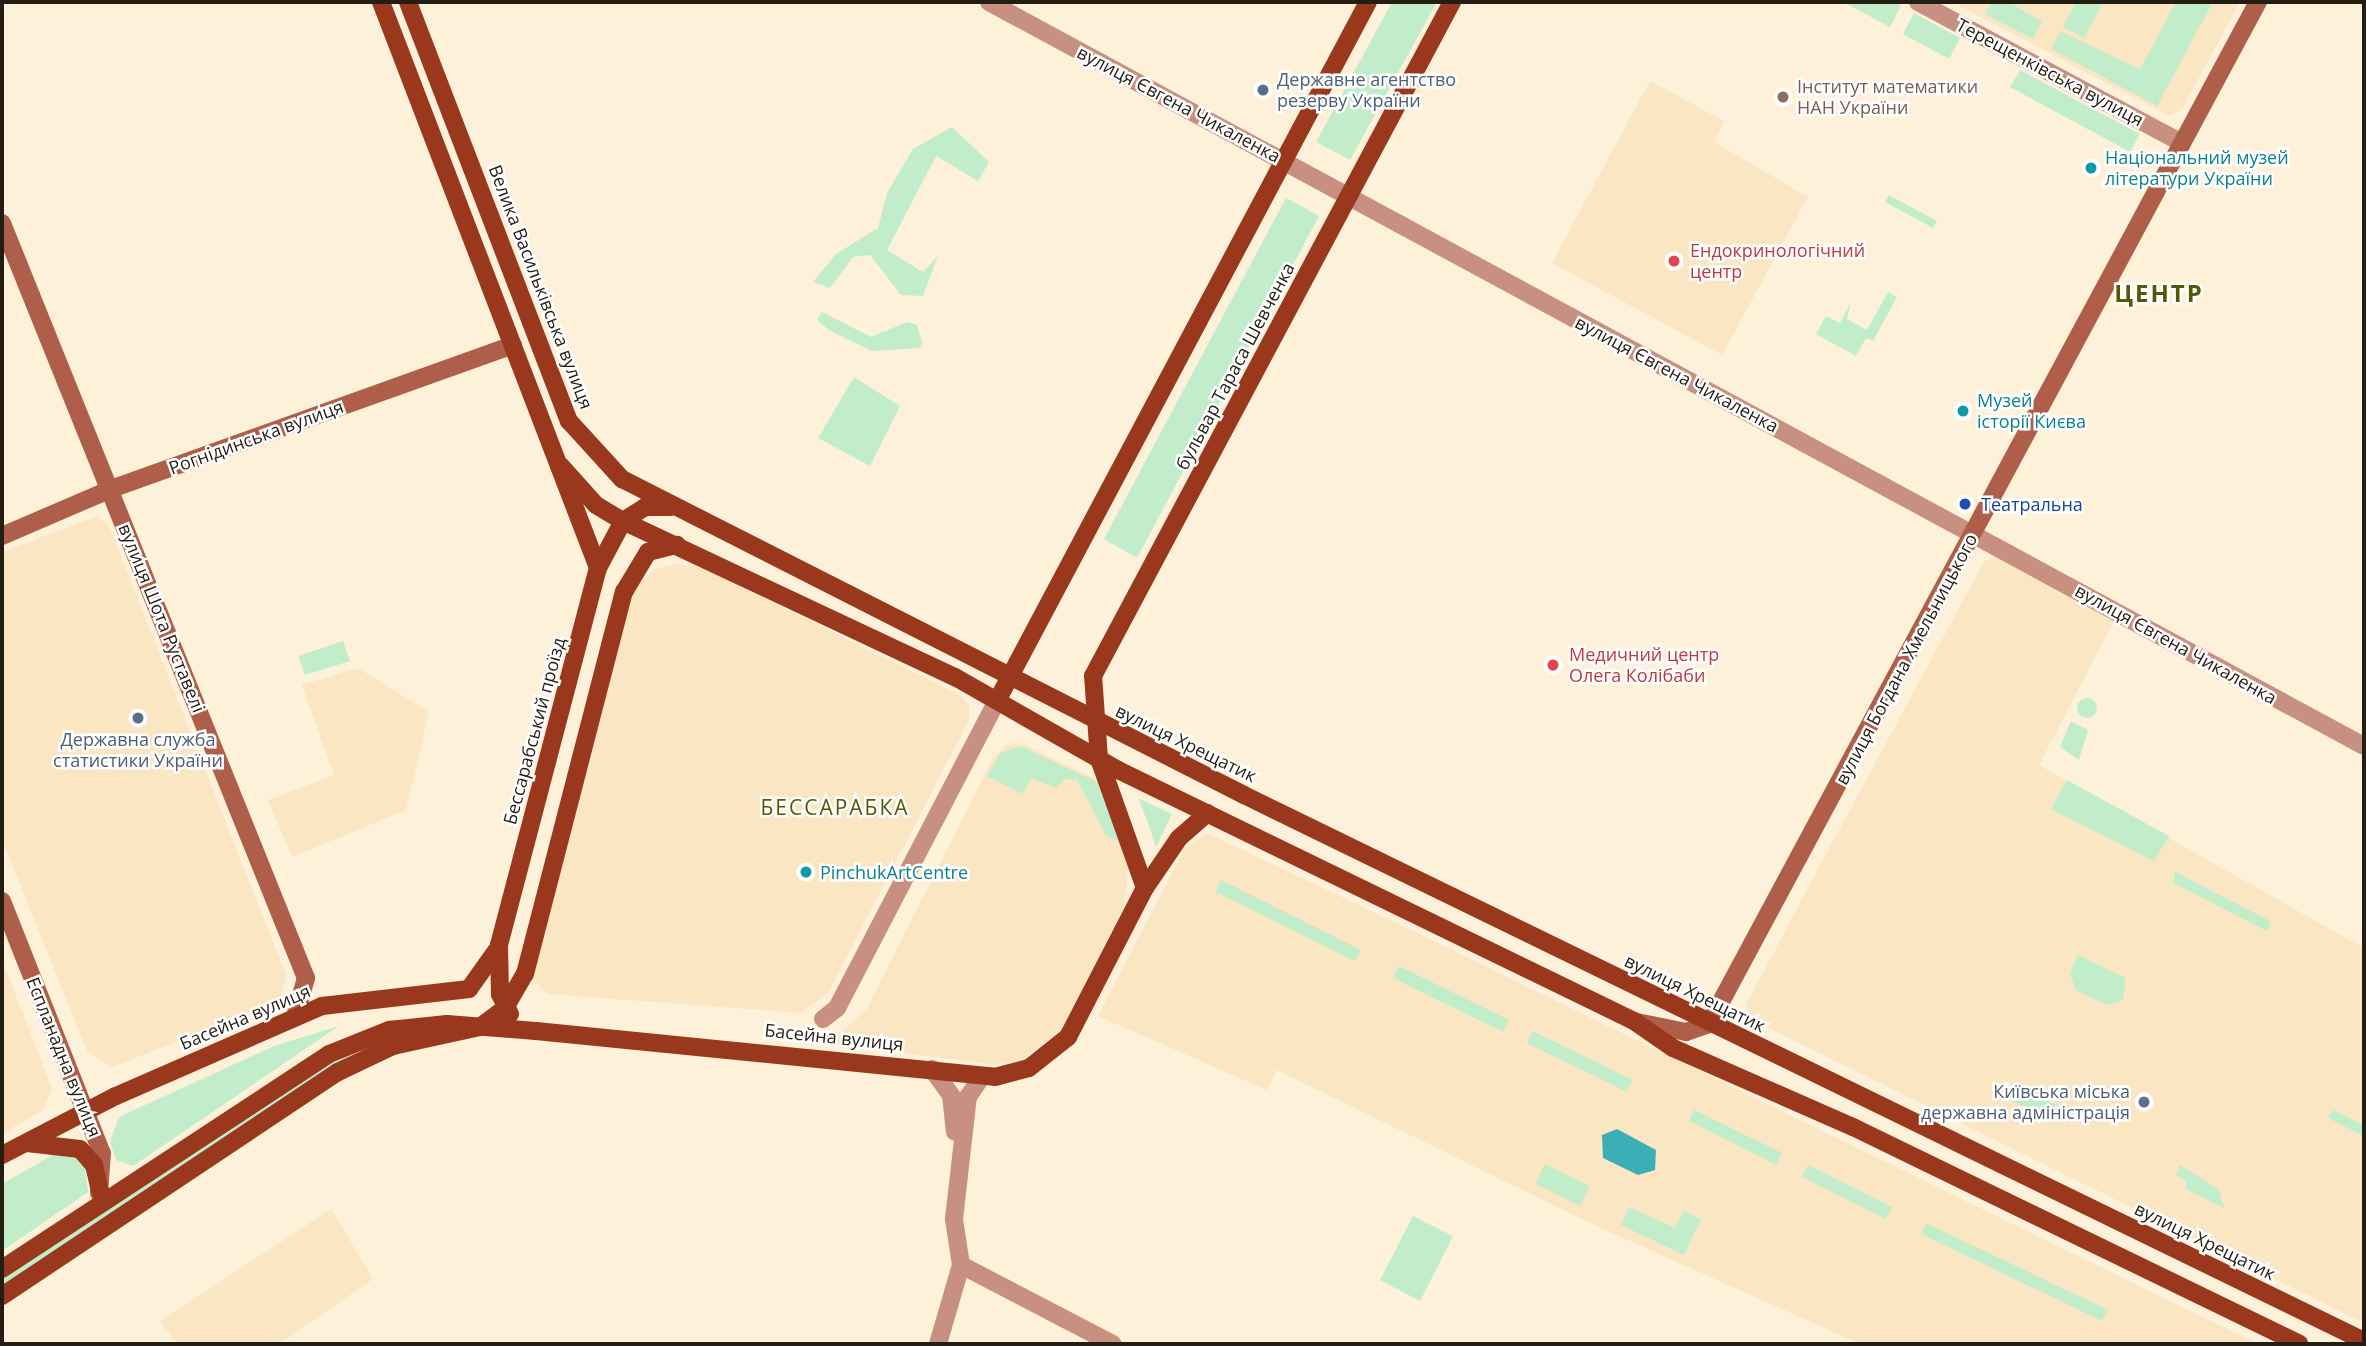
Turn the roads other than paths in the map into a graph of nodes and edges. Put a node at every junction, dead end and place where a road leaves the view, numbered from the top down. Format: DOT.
graph roads {
  1 [pos="381,2"];
  2 [pos="408,2"];
  3 [pos="989,2"];
  4 [pos="1368,2"];
  5 [pos="1452,2"];
  6 [pos="1918,2"];
  7 [pos="2258,2"];
  8 [pos="2182,143"];
  9 [pos="1284,160"];
  10 [pos="1350,195"];
  11 [pos="2,223"];
  12 [pos="513,345"];
  13 [pos="561,466"];
  14 [pos="111,489"];
  15 [pos="672,508"];
  16 [pos="623,521"];
  17 [pos="1973,534"];
  18 [pos="2,536"];
  19 [pos="677,545"];
  20 [pos="598,568"];
  21 [pos="1012,673"];
  22 [pos="998,699"];
  23 [pos="1093,720"];
  24 [pos="2364,747"];
  25 [pos="1099,759"];
  26 [pos="1208,813"];
  27 [pos="1145,888"];
  28 [pos="2,901"];
  29 [pos="499,945"];
  30 [pos="505,1008"];
  31 [pos="295,1016"];
  32 [pos="823,1019"];
  33 [pos="1634,1021"];
  34 [pos="1709,1024"];
  35 [pos="480,1027"];
  36 [pos="536,1031"];
  37 [pos="932,1069"];
  38 [pos="982,1076"];
  39 [pos="87,1110"];
  40 [pos="22,1144"];
  41 [pos="2,1155"];
  42 [pos="958,1168"];
  43 [pos="100,1191"];
  44 [pos="88,1214"];
  45 [pos="961,1265"];
  46 [pos="2,1269"];
  47 [pos="2,1296"];
  48 [pos="2364,1341"];
  49 [pos="939,1344"];
  50 [pos="1113,1344"];
  51 [pos="2299,1344"];
  1 -- 12 [label="main road"];
  2 -- 15 [label="main road, Велика Васильківська вулиця"];
  3 -- 9 [label="street, вулиця Євгена Чикаленка"];
  4 -- 9 [label="main road"];
  5 -- 10 [label="main road, бульвар Тараса Шевченка"];
  6 -- 8 [label="street, Терещенківська вулиця"];
  7 -- 8 [label="street, вулиця Богдана Хмельницького"];
  8 -- 17 [label="street, вулиця Богдана Хмельницького"];
  9 -- 10 [label="street, вулиця Євгена Чикаленка"];
  9 -- 21 [label="main road"];
  10 -- 17 [label="street, вулиця Євгена Чикаленка"];
  10 -- 23 [label="main road, бульвар Тараса Шевченка"];
  11 -- 14 [label="street, вулиця Шота Руставелі"];
  12 -- 13 [label="main road"];
  12 -- 14 [label="street, Рогнідинська вулиця"];
  13 -- 16 [label="main road"];
  13 -- 20 [label="main road"];
  14 -- 18 [label="street, Рогнідинська вулиця"];
  14 -- 31 [label="street, вулиця Шота Руставелі"];
  15 -- 16 [label="main road"];
  15 -- 21 [label="main road, Велика Васильківська вулиця"];
  16 -- 19 [label="main road"];
  16 -- 20 [label="main road, Бессарабський проїзд"];
  17 -- 24 [label="street, вулиця Євгена Чикаленка"];
  17 -- 34 [label="street, вулиця Богдана Хмельницького"];
  19 -- 22 [label="main road"];
  19 -- 30 [label="main road"];
  20 -- 29 [label="main road, Бессарабський проїзд"];
  21 -- 22 [label="main road"];
  21 -- 23 [label="main road, вулиця Хрещатик"];
  22 -- 25 [label="main road"];
  22 -- 32 [label="street"];
  23 -- 25 [label="main road, бульвар Тараса Шевченка"];
  23 -- 34 [label="main road, вулиця Хрещатик"];
  25 -- 26 [label="main road"];
  25 -- 27 [label="main road, бульвар Тараса Шевченка"];
  26 -- 27 [label="main road, Басейна вулиця"];
  26 -- 33 [label="main road"];
  27 -- 38 [label="main road, Басейна вулиця"];
  28 -- 39 [label="street, Еспланадна вулиця"];
  29 -- 30 [label="main road, Бессарабський проїзд"];
  29 -- 31 [label="main road, Басейна вулиця"];
  30 -- 35 [label="main road"];
  30 -- 36 [label="main road"];
  31 -- 39 [label="main road, Басейна вулиця"];
  33 -- 34 [label="street"];
  33 -- 51 [label="main road"];
  34 -- 48 [label="main road, вулиця Хрещатик"];
  35 -- 36 [label="main road, Басейна вулиця"];
  35 -- 44 [label="main road, Басейна вулиця"];
  35 -- 47 [label="main road, Басейна вулиця"];
  36 -- 37 [label="main road, Басейна вулиця"];
  37 -- 38 [label="main road, Басейна вулиця"];
  37 -- 42 [label="street"];
  38 -- 42 [label="street"];
  39 -- 40 [label="main road, Басейна вулиця"];
  39 -- 43 [label="street, Еспланадна вулиця"];
  40 -- 41 [label="main road, Басейна вулиця"];
  40 -- 43 [label="main road"];
  42 -- 45 [label="street"];
  43 -- 44 [label="street, Еспланадна вулиця"];
  44 -- 46 [label="main road, Басейна вулиця"];
  45 -- 49 [label="street"];
  45 -- 50 [label="street"];
}
